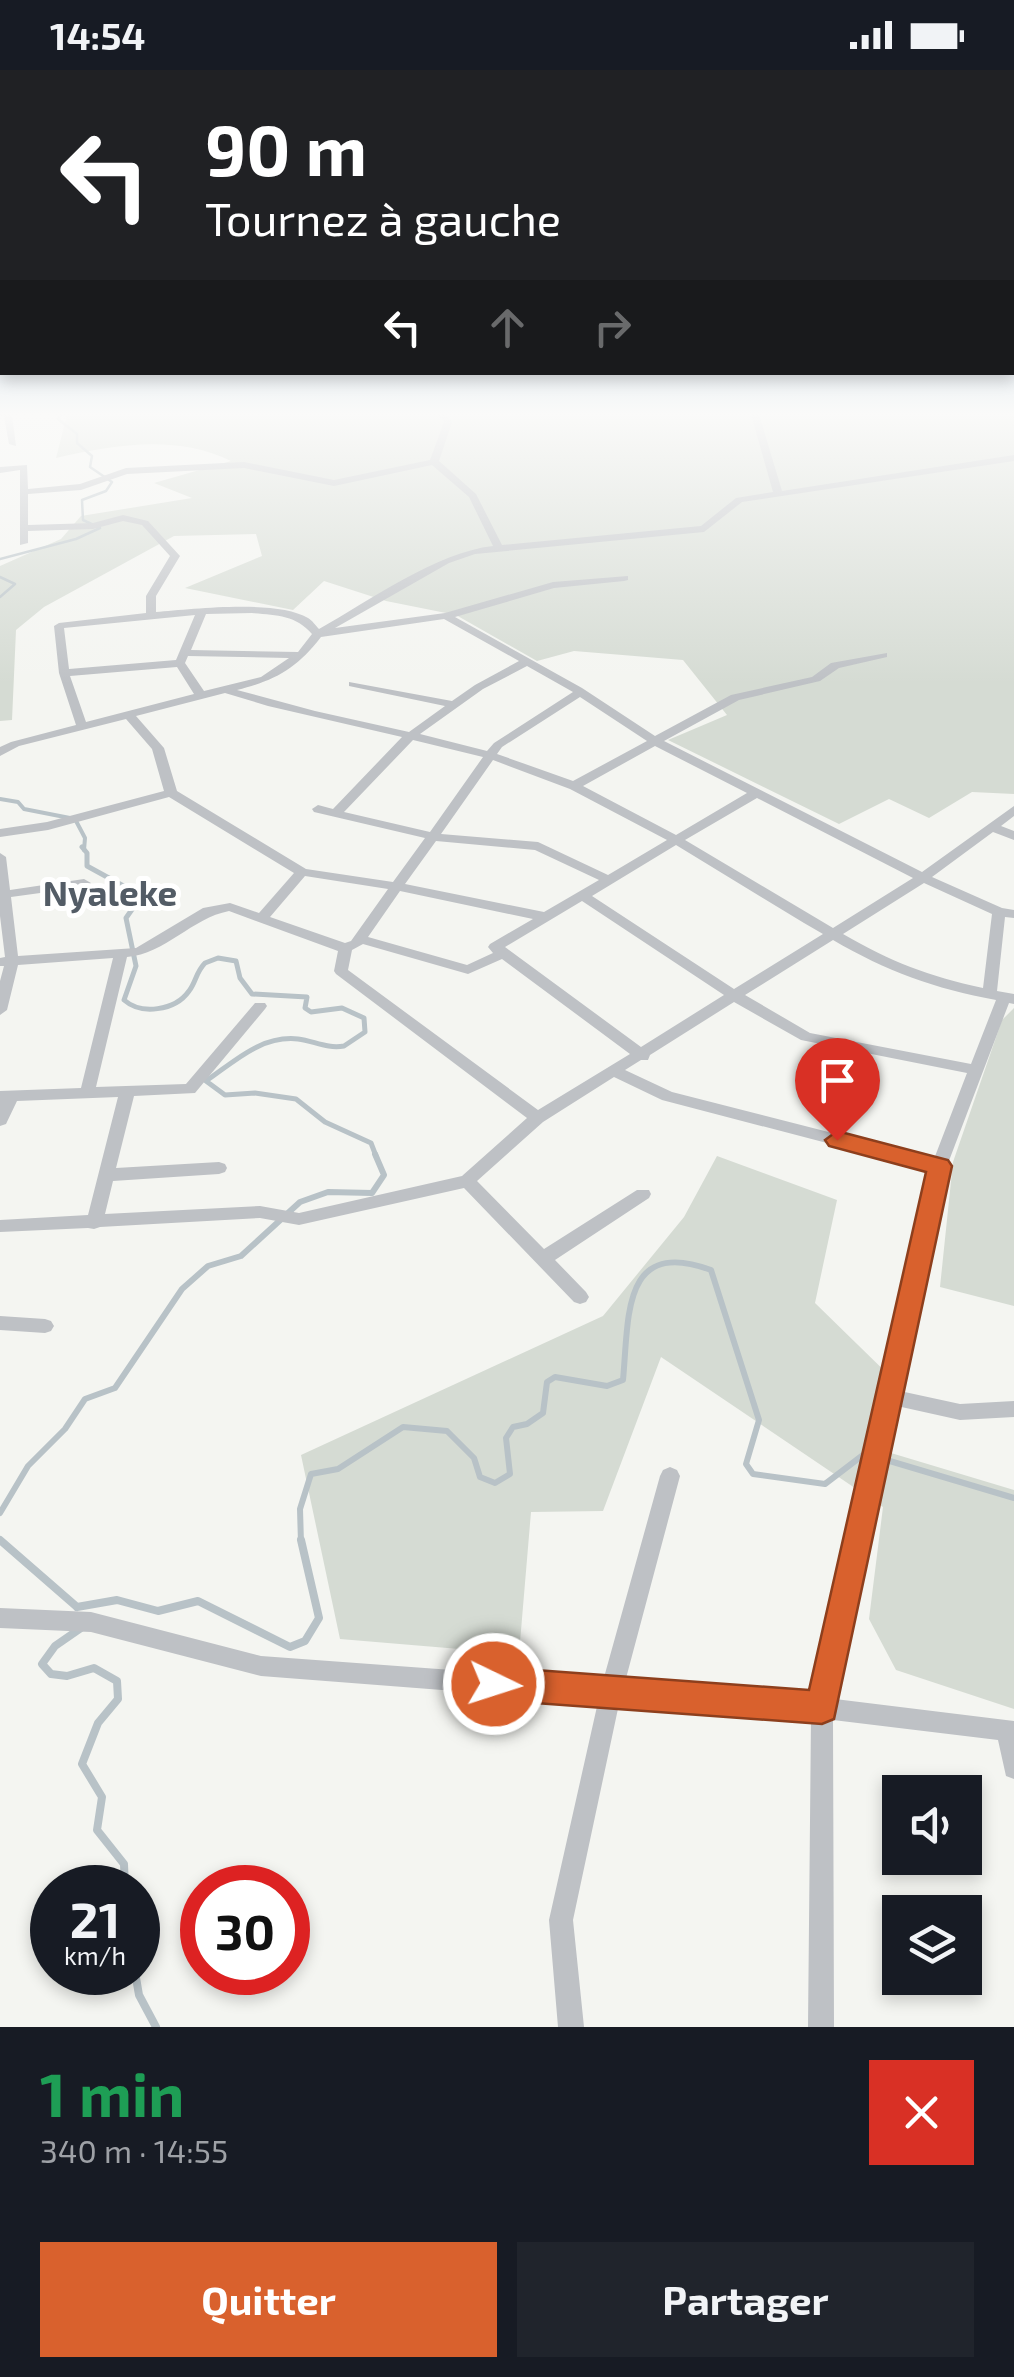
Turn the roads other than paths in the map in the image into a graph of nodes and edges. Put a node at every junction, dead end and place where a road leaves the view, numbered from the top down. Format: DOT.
graph roads {
  1 [pos="24,502"];
  2 [pos="476,502"];
  3 [pos="736,502"];
  4 [pos="24,528"];
  5 [pos="23,543"];
  6 [pos="498,546"];
  7 [pos="624,578"];
  8 [pos="201,613"];
  9 [pos="151,616"];
  10 [pos="446,616"];
  11 [pos="318,634"];
  12 [pos="301,655"];
  13 [pos="883,655"];
  14 [pos="182,658"];
  15 [pos="526,662"];
  16 [pos="64,674"];
  17 [pos="353,684"];
  18 [pos="229,690"];
  19 [pos="580,692"];
  20 [pos="202,697"];
  21 [pos="454,705"];
  22 [pos="130,716"];
  23 [pos="82,726"];
  24 [pos="408,738"];
  25 [pos="653,740"];
  26 [pos="0,752"];
  27 [pos="493,757"];
  28 [pos="574,786"];
  29 [pos="171,793"];
  30 [pos="756,793"];
  31 [pos="318,809"];
  32 [pos="1014,810"];
  33 [pos="336,813"];
  34 [pos="992,826"];
  35 [pos="0,834"];
  36 [pos="1014,836"];
  37 [pos="435,838"];
  38 [pos="674,841"];
  39 [pos="0,857"];
  40 [pos="302,872"];
  41 [pos="923,878"];
  42 [pos="609,880"];
  43 [pos="84,883"];
  44 [pos="399,887"];
  45 [pos="4,895"];
  46 [pos="582,896"];
  47 [pos="1006,913"];
  48 [pos="262,917"];
  49 [pos="546,917"];
  50 [pos="831,934"];
  51 [pos="361,939"];
  52 [pos="346,948"];
  53 [pos="504,953"];
  54 [pos="130,954"];
  55 [pos="6,961"];
  56 [pos="733,995"];
  57 [pos="1002,997"];
  58 [pos="260,1006"];
  59 [pos="0,1010"];
  60 [pos="642,1056"];
  61 [pos="977,1070"];
  62 [pos="616,1072"];
  63 [pos="126,1092"];
  64 [pos="87,1094"];
  65 [pos="6,1096"];
  66 [pos="537,1118"];
  67 [pos="0,1120"];
  68 [pos="940,1166"];
  69 [pos="218,1168"];
  70 [pos="106,1175"];
  71 [pos="468,1181"];
  72 [pos="643,1194"];
  73 [pos="94,1222"];
  74 [pos="0,1226"];
  75 [pos="543,1259"];
  76 [pos="580,1297"];
  77 [pos="0,1323"];
  78 [pos="44,1326"];
  79 [pos="889,1396"];
  80 [pos="1014,1409"];
  81 [pos="670,1476"];
  82 [pos="0,1618"];
  83 [pos="610,1692"];
  84 [pos="822,1708"];
  85 [pos="1014,1768"];
  86 [pos="571,2027"];
  87 [pos="821,2027"];
  1 -- 4 [label="street"];
  2 -- 6 [label="street"];
  3 -- 6 [label="street"];
  4 -- 5 [label="street"];
  4 -- 9 [label="street"];
  6 -- 11 [label="street"];
  7 -- 10 [label="street"];
  8 -- 9 [label="street"];
  8 -- 11 [label="street"];
  8 -- 14 [label="street"];
  9 -- 16 [label="street"];
  10 -- 11 [label="street"];
  10 -- 15 [label="street"];
  11 -- 12 [label="street"];
  12 -- 14 [label="street"];
  12 -- 18 [label="street"];
  13 -- 25 [label="street"];
  14 -- 16 [label="street"];
  14 -- 20 [label="street"];
  15 -- 19 [label="street"];
  15 -- 21 [label="street"];
  16 -- 23 [label="street"];
  17 -- 21 [label="street"];
  18 -- 20 [label="street"];
  18 -- 24 [label="street"];
  19 -- 25 [label="street"];
  19 -- 27 [label="street"];
  20 -- 22 [label="street"];
  21 -- 24 [label="street"];
  22 -- 23 [label="street"];
  22 -- 29 [label="street"];
  23 -- 26 [label="street"];
  24 -- 27 [label="street"];
  24 -- 33 [label="street"];
  25 -- 28 [label="street"];
  25 -- 30 [label="street"];
  27 -- 28 [label="street"];
  27 -- 37 [label="street"];
  28 -- 38 [label="street"];
  29 -- 35 [label="street"];
  29 -- 40 [label="street"];
  30 -- 38 [label="street"];
  30 -- 41 [label="street"];
  31 -- 33 [label="street"];
  32 -- 34 [label="street"];
  33 -- 37 [label="street"];
  34 -- 36 [label="street"];
  34 -- 41 [label="street"];
  37 -- 42 [label="street"];
  37 -- 44 [label="street"];
  38 -- 42 [label="street"];
  38 -- 50 [label="street"];
  39 -- 45 [label="street"];
  40 -- 44 [label="street"];
  40 -- 48 [label="street"];
  41 -- 47 [label="street"];
  41 -- 50 [label="street"];
  42 -- 46 [label="street"];
  43 -- 45 [label="street"];
  44 -- 49 [label="street"];
  44 -- 51 [label="street"];
  45 -- 55 [label="street"];
  46 -- 49 [label="street"];
  46 -- 56 [label="street"];
  47 -- 57 [label="street"];
  48 -- 52 [label="street"];
  48 -- 54 [label="street"];
  49 -- 53 [label="street"];
  50 -- 56 [label="street"];
  50 -- 57 [label="street"];
  51 -- 52 [label="street"];
  51 -- 53 [label="street"];
  52 -- 66 [label="street"];
  53 -- 60 [label="street"];
  54 -- 55 [label="street"];
  54 -- 64 [label="street"];
  55 -- 59 [label="street"];
  56 -- 60 [label="street"];
  56 -- 61 [label="street"];
  57 -- 61 [label="street"];
  58 -- 63 [label="street"];
  60 -- 62 [label="street"];
  61 -- 68 [label="street"];
  62 -- 66 [label="street"];
  62 -- 68 [label="street"];
  63 -- 64 [label="street"];
  63 -- 70 [label="street"];
  64 -- 65 [label="street"];
  65 -- 67 [label="street"];
  66 -- 71 [label="street"];
  68 -- 79 [label="street"];
  69 -- 70 [label="street"];
  70 -- 73 [label="street"];
  71 -- 73 [label="street"];
  71 -- 75 [label="street"];
  72 -- 75 [label="street"];
  73 -- 74 [label="street"];
  75 -- 76 [label="street"];
  77 -- 78 [label="street"];
  79 -- 80 [label="street"];
  79 -- 84 [label="street"];
  81 -- 83 [label="street"];
  82 -- 83 [label="street"];
  83 -- 84 [label="street"];
  83 -- 86 [label="street"];
  84 -- 85 [label="street"];
  84 -- 87 [label="street"];
}
